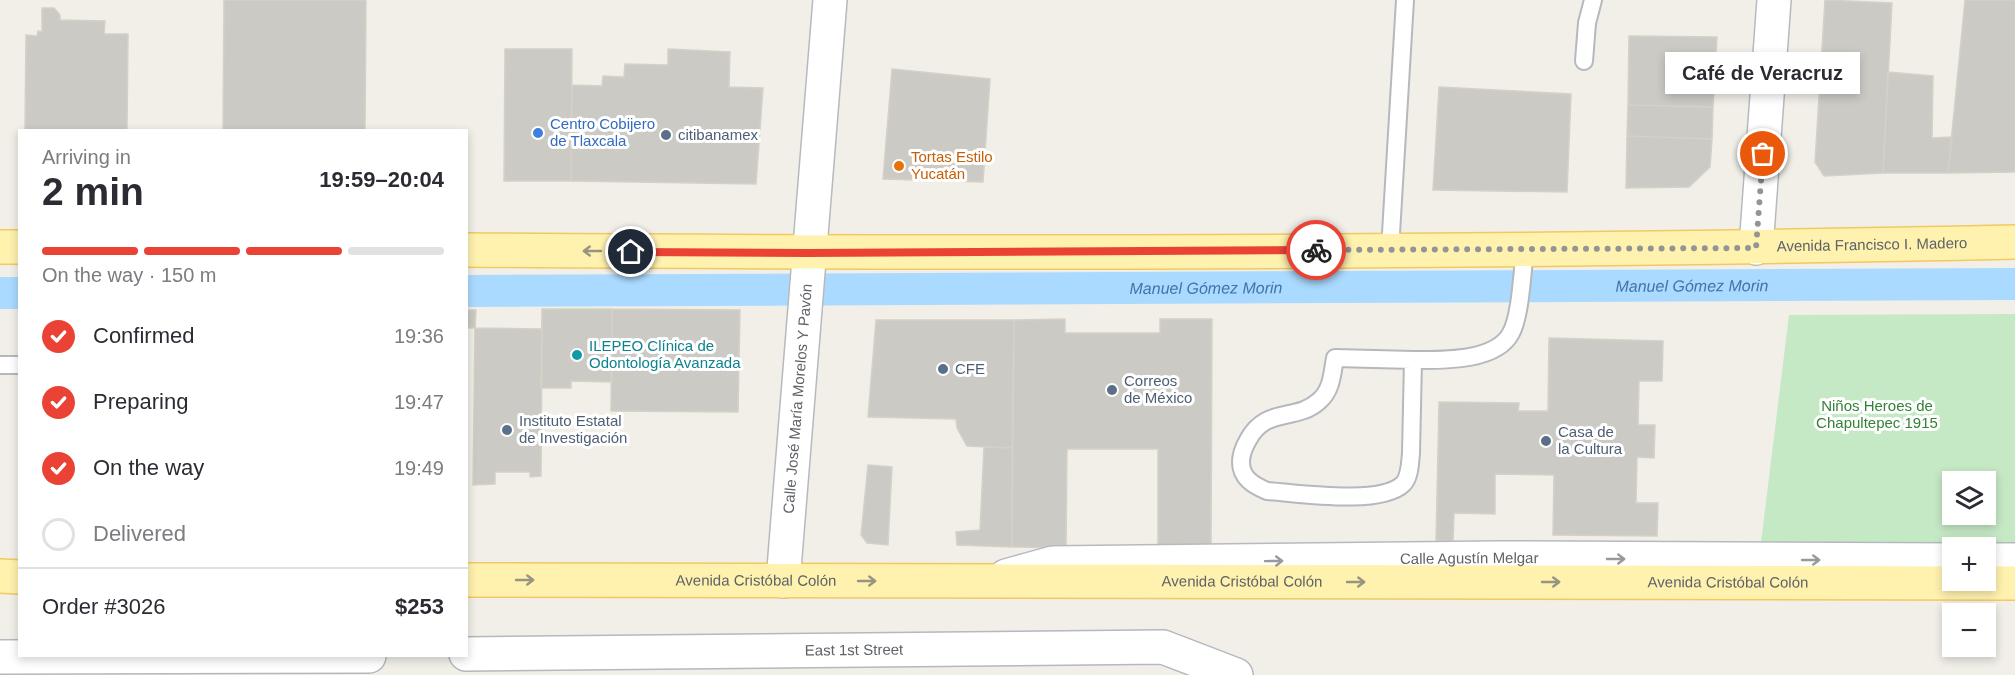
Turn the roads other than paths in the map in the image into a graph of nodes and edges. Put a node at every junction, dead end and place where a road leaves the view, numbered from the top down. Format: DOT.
graph roads {
  1 [pos="830,0"];
  2 [pos="1405,0"];
  3 [pos="1593,0"];
  4 [pos="1774,0"];
  5 [pos="1584,61"];
  6 [pos="2015,242"];
  7 [pos="0,247"];
  8 [pos="18,247"];
  9 [pos="1756,248"];
  10 [pos="468,250"];
  11 [pos="1390,250"];
  12 [pos="1525,250"];
  13 [pos="808,253"];
  14 [pos="1413,360"];
  15 [pos="0,365"];
  16 [pos="18,365"];
  17 [pos="1942,560"];
  18 [pos="1996,560"];
  19 [pos="2015,560"];
  20 [pos="0,576"];
  21 [pos="18,577"];
  22 [pos="468,580"];
  23 [pos="783,580"];
  24 [pos="987,581"];
  25 [pos="2015,583"];
  26 [pos="468,654"];
  27 [pos="0,657"];
  28 [pos="352,657"];
  29 [pos="202,666"];
  30 [pos="1236,675"];
  1 -- 13 [label="main road, Calle José María Morelos Y Pavón"];
  2 -- 11 [label="lane"];
  3 -- 5 [label="lane"];
  4 -- 9 [label="main road"];
  6 -- 9 [label="main road, Avenida Francisco I. Madero"];
  7 -- 8 [label="main road"];
  9 -- 12 [label="main road, Avenida Francisco I. Madero"];
  13 -- 10 [label="main road, Avenida Francisco I. Madero, one-way"];
  11 -- 12 [label="main road, Avenida Francisco I. Madero"];
  11 -- 13 [label="main road, Avenida Francisco I. Madero"];
  12 -- 14 [label="lane"];
  13 -- 23 [label="main road, Calle José María Morelos Y Pavón"];
  14 -- 14 [label="lane"];
  15 -- 16 [label="lane"];
  24 -- 17 [label="main road, Calle Agustín Melgar, one-way"];
  18 -- 19 [label="main road"];
  20 -- 21 [label="main road"];
  22 -- 23 [label="main road, Avenida Cristóbal Colón, one-way"];
  23 -- 24 [label="main road, Avenida Cristóbal Colón, one-way"];
  24 -- 25 [label="main road, Avenida Cristóbal Colón, one-way"];
  26 -- 30 [label="main road, East 1st Street"];
  27 -- 29 [label="main road"];
  28 -- 29 [label="main road"];
}
